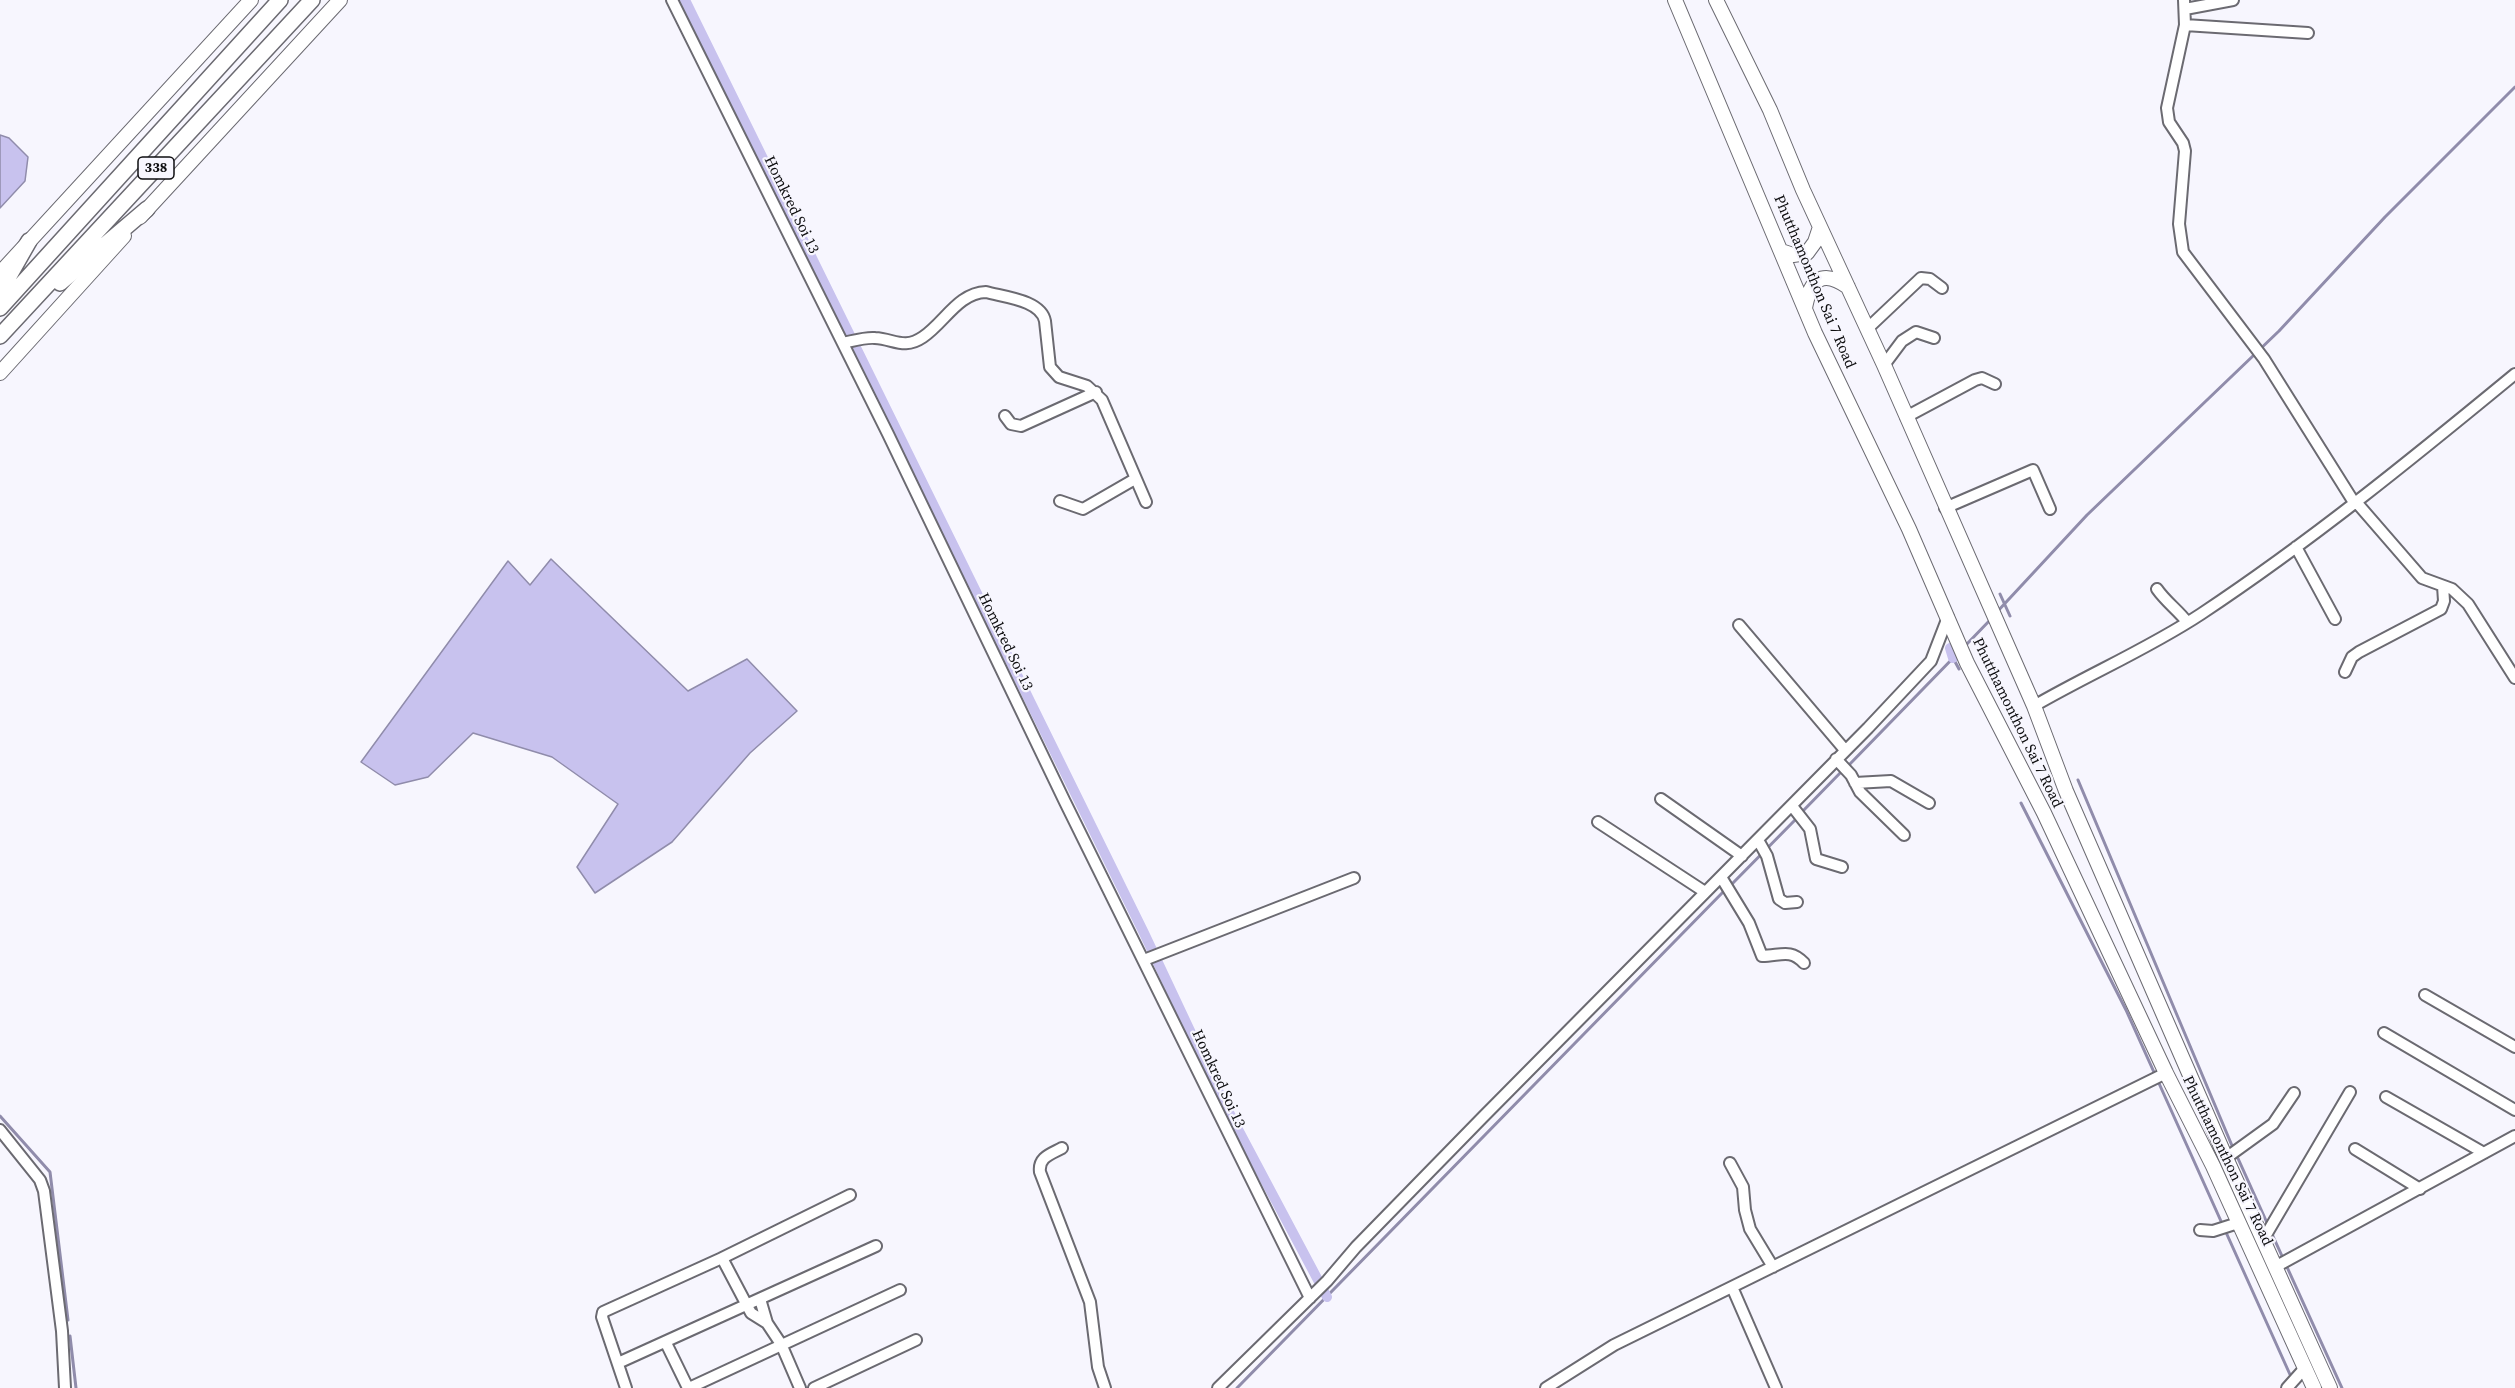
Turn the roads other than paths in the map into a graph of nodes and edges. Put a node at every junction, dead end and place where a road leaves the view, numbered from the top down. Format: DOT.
graph roads {
  1 [pos="251,0"];
  2 [pos="280,0"];
  3 [pos="312,0"];
  4 [pos="340,0"];
  5 [pos="672,0"];
  6 [pos="1675,0"];
  7 [pos="1716,0"];
  8 [pos="2233,0"];
  9 [pos="2184,4"];
  10 [pos="2185,25"];
  11 [pos="2308,33"];
  12 [pos="147,209"];
  13 [pos="1820,227"];
  14 [pos="29,241"];
  15 [pos="1781,251"];
  16 [pos="0,273"];
  17 [pos="1848,287"];
  18 [pos="1942,288"];
  19 [pos="0,292"];
  20 [pos="0,308"];
  21 [pos="1805,308"];
  22 [pos="1867,329"];
  23 [pos="4,331"];
  24 [pos="1934,338"];
  25 [pos="850,342"];
  26 [pos="1884,365"];
  27 [pos="0,374"];
  28 [pos="2515,374"];
  29 [pos="1995,384"];
  30 [pos="1096,392"];
  31 [pos="1005,416"];
  32 [pos="1906,417"];
  33 [pos="1135,479"];
  34 [pos="1060,501"];
  35 [pos="1146,502"];
  36 [pos="2356,503"];
  37 [pos="1946,508"];
  38 [pos="2050,509"];
  39 [pos="2296,547"];
  40 [pos="2443,586"];
  41 [pos="2157,589"];
  42 [pos="1948,617"];
  43 [pos="2335,619"];
  44 [pos="2187,622"];
  45 [pos="1739,625"];
  46 [pos="2345,672"];
  47 [pos="2515,678"];
  48 [pos="2034,706"];
  49 [pos="1845,750"];
  50 [pos="1838,762"];
  51 [pos="1853,779"];
  52 [pos="1661,800"];
  53 [pos="1929,803"];
  54 [pos="1794,808"];
  55 [pos="1598,822"];
  56 [pos="1904,835"];
  57 [pos="1763,848"];
  58 [pos="1742,856"];
  59 [pos="1842,867"];
  60 [pos="1354,878"];
  61 [pos="1723,879"];
  62 [pos="1705,892"];
  63 [pos="1797,902"];
  64 [pos="1152,957"];
  65 [pos="1804,963"];
  66 [pos="2425,995"];
  67 [pos="2384,1033"];
  68 [pos="2515,1047"];
  69 [pos="2160,1076"];
  70 [pos="2350,1092"];
  71 [pos="2294,1093"];
  72 [pos="2386,1097"];
  73 [pos="2515,1110"];
  74 [pos="0,1130"];
  75 [pos="2515,1136"];
  76 [pos="1062,1148"];
  77 [pos="2355,1149"];
  78 [pos="2484,1153"];
  79 [pos="2227,1157"];
  80 [pos="1730,1163"];
  81 [pos="2420,1189"];
  82 [pos="850,1195"];
  83 [pos="2233,1225"];
  84 [pos="2200,1230"];
  85 [pos="2267,1234"];
  86 [pos="876,1245"];
  87 [pos="722,1258"];
  88 [pos="2276,1266"];
  89 [pos="1773,1267"];
  90 [pos="1732,1287"];
  91 [pos="900,1290"];
  92 [pos="1314,1294"];
  93 [pos="760,1299"];
  94 [pos="746,1305"];
  95 [pos="767,1323"];
  96 [pos="916,1340"];
  97 [pos="666,1343"];
  98 [pos="781,1344"];
  99 [pos="618,1363"];
  100 [pos="2294,1380"];
  101 [pos="65,1388"];
  102 [pos="626,1388"];
  103 [pos="689,1388"];
  104 [pos="801,1388"];
  105 [pos="814,1388"];
  106 [pos="1105,1388"];
  107 [pos="1218,1388"];
  108 [pos="1546,1388"];
  109 [pos="1776,1388"];
  110 [pos="2314,1388"];
  111 [pos="2330,1388"];
  1 -- 14 [label="main road"];
  2 -- 20 [label="highway, 338"];
  3 -- 23 [label="highway, 338"];
  4 -- 12 [label="main road"];
  5 -- 25 [label="street, Homkred Soi 13"];
  6 -- 15 [label="main road, Phutthamonthon Sai 7 Road"];
  7 -- 13 [label="main road, Phutthamonthon Sai 7 Road"];
  8 -- 9 [label="street"];
  9 -- 10 [label="street"];
  10 -- 11 [label="street"];
  10 -- 36 [label="street"];
  12 -- 23 [label="highway"];
  12 -- 27 [label="main road"];
  13 -- 15 [label="main road"];
  13 -- 17 [label="main road, Phutthamonthon Sai 7 Road"];
  14 -- 16 [label="main road"];
  14 -- 19 [label="highway"];
  15 -- 21 [label="main road, Phutthamonthon Sai 7 Road"];
  17 -- 21 [label="main road"];
  17 -- 22 [label="main road, Phutthamonthon Sai 7 Road"];
  18 -- 22 [label="street"];
  21 -- 42 [label="main road, Phutthamonthon Sai 7 Road"];
  22 -- 26 [label="main road, Phutthamonthon Sai 7 Road"];
  24 -- 26 [label="street"];
  25 -- 30 [label="street"];
  25 -- 64 [label="street, Homkred Soi 13"];
  26 -- 32 [label="main road, Phutthamonthon Sai 7 Road"];
  28 -- 36 [label="street"];
  29 -- 32 [label="street"];
  30 -- 31 [label="street"];
  30 -- 33 [label="street"];
  32 -- 37 [label="main road, Phutthamonthon Sai 7 Road"];
  33 -- 34 [label="street"];
  33 -- 35 [label="street"];
  36 -- 39 [label="street"];
  36 -- 40 [label="street"];
  37 -- 38 [label="street"];
  37 -- 48 [label="main road, Phutthamonthon Sai 7 Road"];
  39 -- 43 [label="street"];
  39 -- 44 [label="street"];
  40 -- 46 [label="street"];
  40 -- 47 [label="street"];
  41 -- 44 [label="street"];
  42 -- 49 [label="street"];
  42 -- 69 [label="main road, Phutthamonthon Sai 7 Road"];
  44 -- 48 [label="street"];
  45 -- 49 [label="street"];
  48 -- 79 [label="main road, Phutthamonthon Sai 7 Road"];
  49 -- 50 [label="street"];
  50 -- 51 [label="street"];
  50 -- 54 [label="street"];
  51 -- 53 [label="street"];
  51 -- 56 [label="street"];
  52 -- 58 [label="street"];
  54 -- 57 [label="street"];
  54 -- 59 [label="street"];
  55 -- 62 [label="street"];
  57 -- 58 [label="street"];
  57 -- 63 [label="street"];
  58 -- 61 [label="street"];
  60 -- 64 [label="street"];
  61 -- 62 [label="street"];
  61 -- 65 [label="street"];
  62 -- 92 [label="street"];
  64 -- 92 [label="street, Homkred Soi 13"];
  66 -- 68 [label="street"];
  67 -- 73 [label="street"];
  69 -- 83 [label="main road, Phutthamonthon Sai 7 Road"];
  69 -- 89 [label="street"];
  70 -- 85 [label="street"];
  71 -- 79 [label="street"];
  72 -- 78 [label="street"];
  74 -- 101 [label="street"];
  75 -- 78 [label="street"];
  76 -- 106 [label="street"];
  77 -- 81 [label="street"];
  78 -- 81 [label="street"];
  79 -- 85 [label="main road, Phutthamonthon Sai 7 Road"];
  80 -- 89 [label="street"];
  81 -- 88 [label="street"];
  82 -- 87 [label="street"];
  83 -- 84 [label="street"];
  83 -- 100 [label="main road, Phutthamonthon Sai 7 Road"];
  85 -- 88 [label="main road, Phutthamonthon Sai 7 Road"];
  86 -- 93 [label="street"];
  87 -- 94 [label="street"];
  87 -- 99 [label="street"];
  88 -- 111 [label="main road, Phutthamonthon Sai 7 Road"];
  89 -- 90 [label="street"];
  90 -- 108 [label="street"];
  90 -- 109 [label="street"];
  91 -- 98 [label="street"];
  92 -- 107 [label="street"];
  93 -- 94 [label="street"];
  93 -- 95 [label="street"];
  94 -- 95 [label="street"];
  94 -- 97 [label="street"];
  95 -- 98 [label="street"];
  96 -- 105 [label="street"];
  97 -- 99 [label="street"];
  97 -- 103 [label="street"];
  98 -- 103 [label="street"];
  98 -- 104 [label="street"];
  99 -- 102 [label="street"];
  100 -- 110 [label="main road, Phutthamonthon Sai 7 Road"];
}
